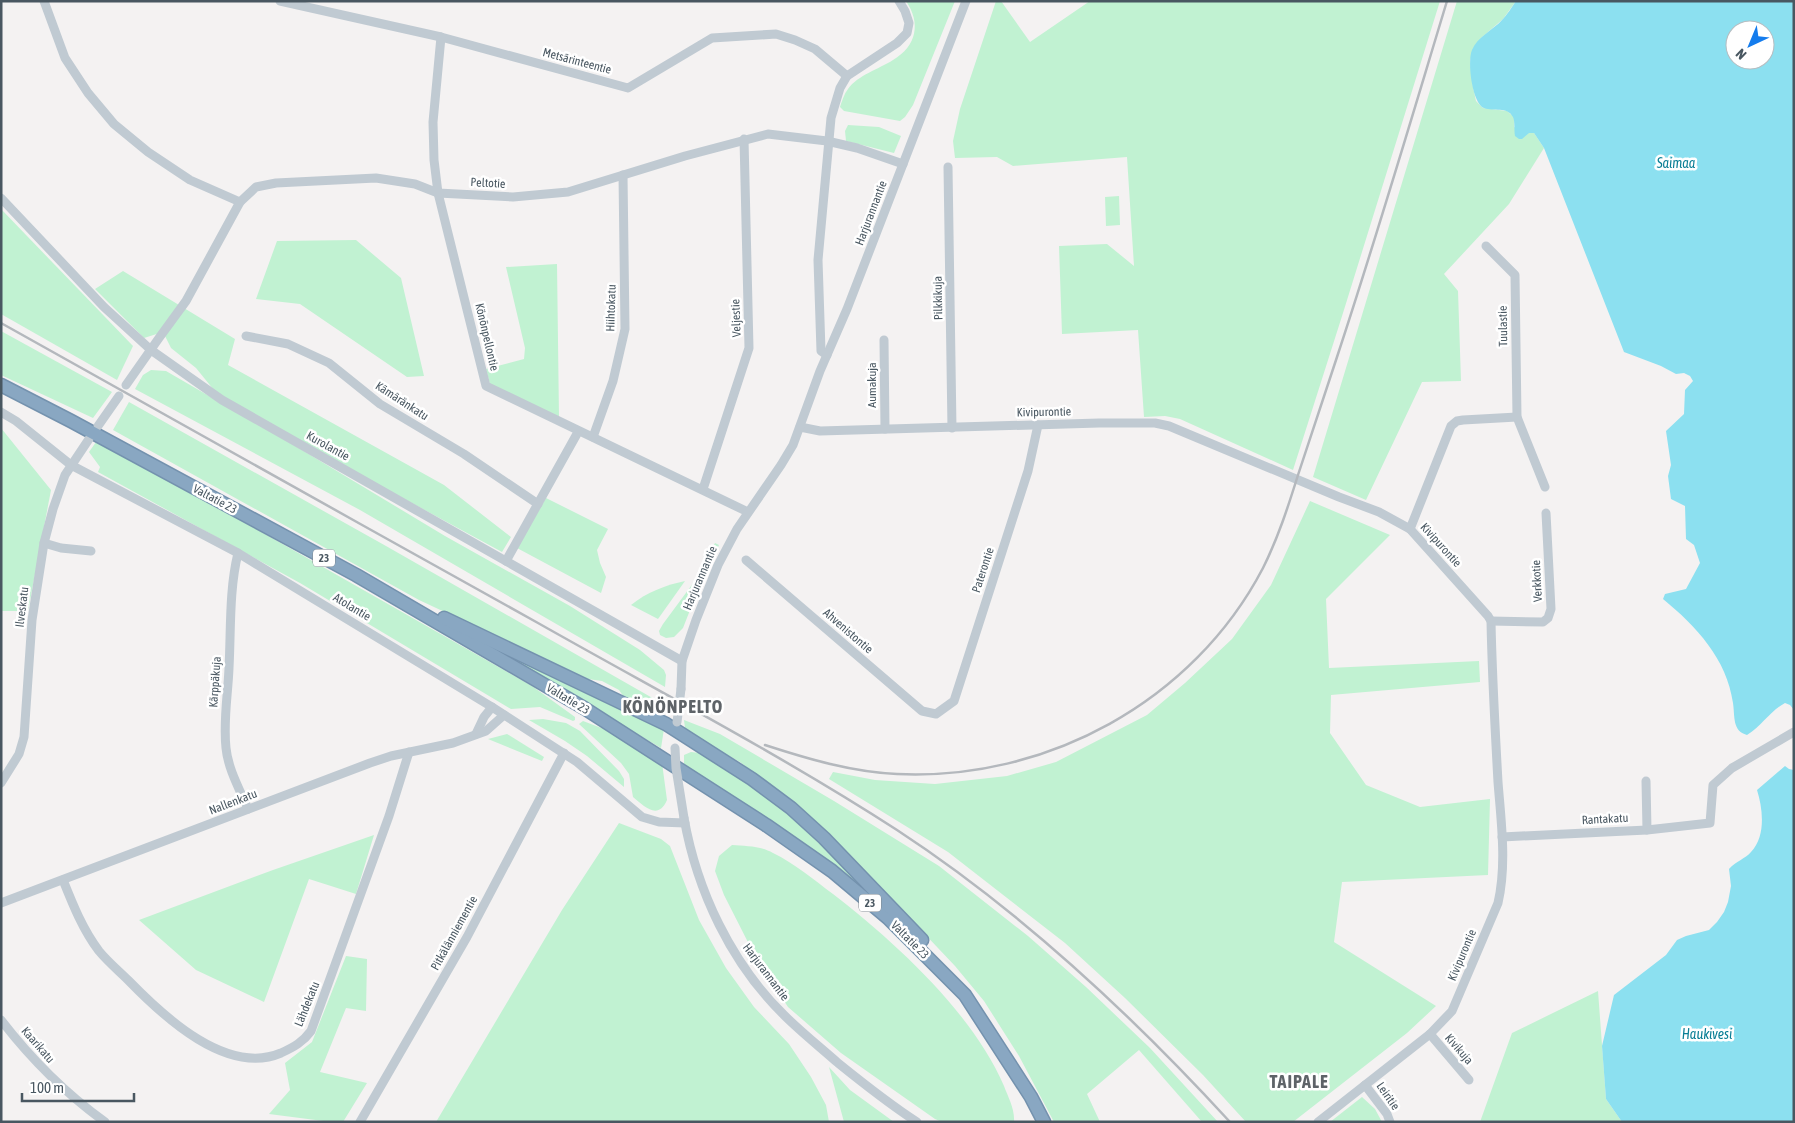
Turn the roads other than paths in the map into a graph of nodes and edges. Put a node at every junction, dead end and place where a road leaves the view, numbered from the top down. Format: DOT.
graph roads {
  1 [pos="44,1"];
  2 [pos="280,1"];
  3 [pos="899,1"];
  4 [pos="966,1"];
  5 [pos="441,37"];
  6 [pos="847,76"];
  7 [pos="744,139"];
  8 [pos="827,141"];
  9 [pos="903,164"];
  10 [pos="948,167"];
  11 [pos="623,175"];
  12 [pos="438,193"];
  13 [pos="1,198"];
  14 [pos="240,202"];
  15 [pos="1486,246"];
  16 [pos="246,336"];
  17 [pos="884,340"];
  18 [pos="151,350"];
  19 [pos="827,355"];
  20 [pos="1,385"];
  21 [pos="126,386"];
  22 [pos="119,396"];
  23 [pos="3,416"];
  24 [pos="1517,417"];
  25 [pos="1038,425"];
  26 [pos="98,426"];
  27 [pos="800,427"];
  28 [pos="952,428"];
  29 [pos="885,429"];
  30 [pos="578,432"];
  31 [pos="593,437"];
  32 [pos="89,439"];
  33 [pos="71,465"];
  34 [pos="1545,487"];
  35 [pos="703,489"];
  36 [pos="538,504"];
  37 [pos="748,512"];
  38 [pos="1546,513"];
  39 [pos="1410,529"];
  40 [pos="44,543"];
  41 [pos="91,551"];
  42 [pos="238,553"];
  43 [pos="746,560"];
  44 [pos="506,561"];
  45 [pos="356,575"];
  46 [pos="1491,622"];
  47 [pos="682,662"];
  48 [pos="492,706"];
  49 [pos="504,714"];
  50 [pos="936,714"];
  51 [pos="677,726"];
  52 [pos="1794,732"];
  53 [pos="476,734"];
  54 [pos="409,752"];
  55 [pos="564,753"];
  56 [pos="1646,781"];
  57 [pos="1,783"];
  58 [pos="248,809"];
  59 [pos="684,821"];
  60 [pos="1647,830"];
  61 [pos="1502,837"];
  62 [pos="63,880"];
  63 [pos="1,903"];
  64 [pos="965,995"];
  65 [pos="1,1020"];
  66 [pos="1430,1034"];
  67 [pos="1469,1080"];
  68 [pos="1365,1085"];
  69 [pos="1031,1097"];
  70 [pos="105,1122"];
  71 [pos="360,1122"];
  72 [pos="917,1122"];
  73 [pos="1035,1122"];
  74 [pos="1044,1122"];
  75 [pos="1318,1122"];
  76 [pos="1390,1122"];
  1 -- 14 [label="street"];
  2 -- 5 [label="street, Metsärinteentie"];
  3 -- 6 [label="street"];
  4 -- 9 [label="street, Harjurannantie"];
  5 -- 6 [label="street, Metsärinteentie"];
  5 -- 12 [label="street, Könönpellontie"];
  6 -- 8 [label="street"];
  7 -- 8 [label="street, Peltotie"];
  7 -- 11 [label="street, Peltotie"];
  7 -- 35 [label="street, Veljestie"];
  8 -- 9 [label="street, Peltotie"];
  8 -- 19 [label="street"];
  9 -- 19 [label="street, Harjurannantie"];
  10 -- 28 [label="street, Pilkkikuja"];
  11 -- 12 [label="street, Peltotie"];
  11 -- 31 [label="street, Hiihtokatu"];
  12 -- 14 [label="street, Peltotie"];
  12 -- 30 [label="street, Könönpellontie"];
  13 -- 18 [label="street, Kurolantie"];
  14 -- 18 [label="street, Peltotie"];
  15 -- 24 [label="street, Tuulastie"];
  16 -- 36 [label="street, Kämäränkatu"];
  17 -- 29 [label="street, Aumakuja"];
  18 -- 21 [label="street"];
  18 -- 44 [label="street, Kurolantie"];
  19 -- 27 [label="street, Harjurannantie"];
  20 -- 45 [label="highway, Valtatie 23 / 23"];
  22 -- 26 [label="street"];
  23 -- 33 [label="street, Atolantie"];
  24 -- 34 [label="street, Tuulastie"];
  24 -- 39 [label="street"];
  25 -- 28 [label="street, Kivipurontie"];
  25 -- 39 [label="street, Kivipurontie"];
  25 -- 50 [label="street, Paterontie"];
  27 -- 29 [label="street, Kivipurontie"];
  27 -- 37 [label="street, Harjurannantie"];
  28 -- 29 [label="street, Kivipurontie"];
  30 -- 31 [label="street, Könönpellontie"];
  30 -- 36 [label="street"];
  31 -- 35 [label="street, Könönpellontie"];
  32 -- 33 [label="street, Ilveskatu"];
  33 -- 40 [label="street, Ilveskatu"];
  33 -- 42 [label="street, Atolantie"];
  35 -- 37 [label="street, Könönpellontie"];
  36 -- 44 [label="street"];
  37 -- 47 [label="street, Harjurannantie"];
  38 -- 46 [label="street, Verkkotie"];
  39 -- 46 [label="street, Kivipurontie"];
  40 -- 41 [label="street"];
  40 -- 57 [label="street, Ilveskatu"];
  42 -- 48 [label="street, Atolantie"];
  42 -- 58 [label="street, Kärppäkuja"];
  43 -- 50 [label="street, Ahvenistontie"];
  44 -- 47 [label="street, Kurolantie"];
  45 -- 51 [label="highway"];
  45 -- 64 [label="highway, Valtatie 23 / 23"];
  46 -- 61 [label="street, Kivipurontie"];
  47 -- 51 [label="street, Harjurannantie, bridge"];
  48 -- 49 [label="street, Atolantie"];
  48 -- 53 [label="street"];
  49 -- 53 [label="street, Nallenkatu"];
  49 -- 55 [label="street, Atolantie"];
  51 -- 59 [label="street, Harjurannantie, bridge"];
  51 -- 64 [label="highway"];
  52 -- 60 [label="street, Rantakatu"];
  53 -- 54 [label="street, Nallenkatu"];
  54 -- 58 [label="street, Nallenkatu"];
  54 -- 62 [label="street, Lähdekatu"];
  55 -- 59 [label="street, Atolantie"];
  55 -- 71 [label="street, Pitkälänniementie"];
  56 -- 60 [label="street"];
  58 -- 62 [label="street, Nallenkatu"];
  59 -- 72 [label="street, Harjurannantie"];
  60 -- 61 [label="street, Rantakatu"];
  61 -- 66 [label="street, Kivipurontie"];
  62 -- 63 [label="street, Nallenkatu"];
  64 -- 69 [label="highway, Valtatie 23 / 23"];
  65 -- 70 [label="street, Kaarikatu"];
  66 -- 67 [label="street, Kivikuja"];
  66 -- 68 [label="street, Kivipurontie"];
  68 -- 75 [label="street, Kivipurontie"];
  68 -- 76 [label="street, Leiritie"];
  69 -- 73 [label="highway"];
  69 -- 74 [label="highway, Valtatie 23 / 23"];
}
